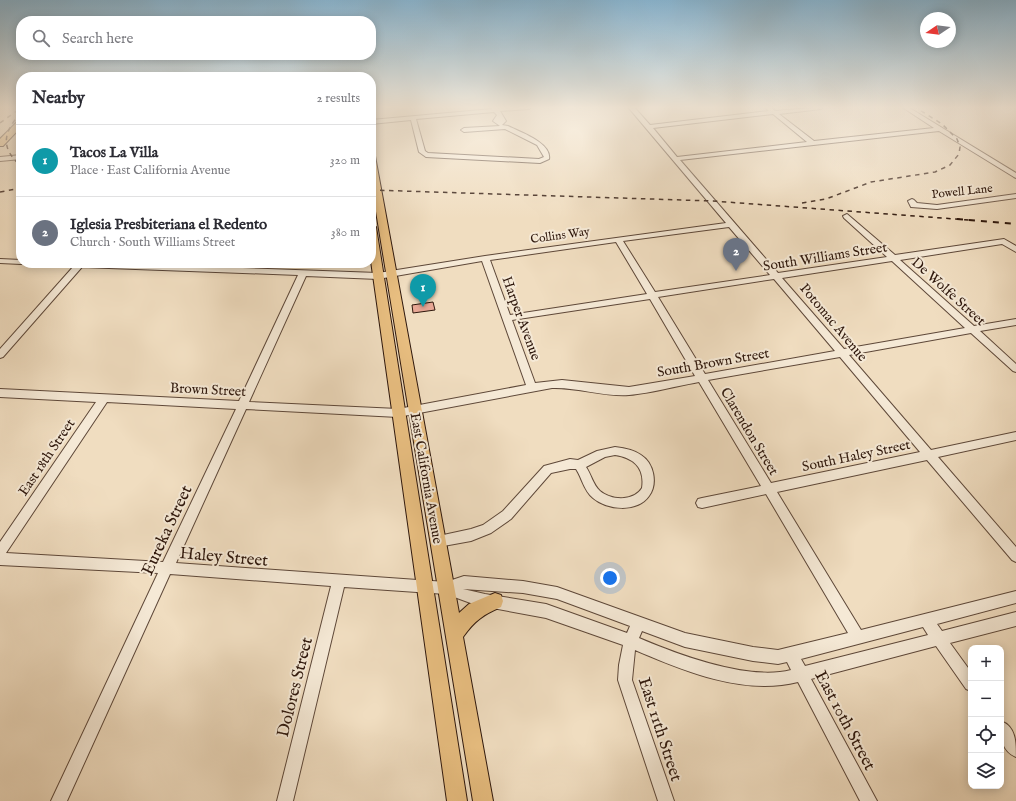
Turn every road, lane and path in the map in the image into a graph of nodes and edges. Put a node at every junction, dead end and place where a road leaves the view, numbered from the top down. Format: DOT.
graph roads {
  1 [pos="420,144"];
  2 [pos="538,144"];
  3 [pos="664,144"];
  4 [pos="800,144"];
  5 [pos="965,144"];
  6 [pos="16,157"];
  7 [pos="0,159"];
  8 [pos="676,159"];
  9 [pos="1016,176"];
  10 [pos="376,185"];
  11 [pos="1016,196"];
  12 [pos="912,201"];
  13 [pos="847,216"];
  14 [pos="733,224"];
  15 [pos="618,239"];
  16 [pos="1016,250"];
  17 [pos="486,258"];
  18 [pos="894,258"];
  19 [pos="0,261"];
  20 [pos="16,262"];
  21 [pos="376,262"];
  22 [pos="76,268"];
  23 [pos="192,268"];
  24 [pos="304,272"];
  25 [pos="391,273"];
  26 [pos="378,276"];
  27 [pos="778,277"];
  28 [pos="652,296"];
  29 [pos="507,318"];
  30 [pos="1016,322"];
  31 [pos="973,330"];
  32 [pos="843,353"];
  33 [pos="0,355"];
  34 [pos="1016,369"];
  35 [pos="702,378"];
  36 [pos="532,388"];
  37 [pos="0,393"];
  38 [pos="104,398"];
  39 [pos="243,404"];
  40 [pos="415,409"];
  41 [pos="398,412"];
  42 [pos="1016,436"];
  43 [pos="929,454"];
  44 [pos="579,465"];
  45 [pos="768,488"];
  46 [pos="702,503"];
  47 [pos="438,541"];
  48 [pos="0,552"];
  49 [pos="1016,556"];
  50 [pos="0,559"];
  51 [pos="167,568"];
  52 [pos="339,581"];
  53 [pos="425,586"];
  54 [pos="446,588"];
  55 [pos="1016,597"];
  56 [pos="495,602"];
  57 [pos="1016,619"];
  58 [pos="926,620"];
  59 [pos="638,622"];
  60 [pos="454,635"];
  61 [pos="858,637"];
  62 [pos="939,639"];
  63 [pos="631,642"];
  64 [pos="791,655"];
  65 [pos="801,674"];
  66 [pos="969,681"];
  67 [pos="1004,732"];
  68 [pos="1016,749"];
  69 [pos="59,801"];
  70 [pos="285,801"];
  71 [pos="457,801"];
  72 [pos="483,801"];
  73 [pos="666,801"];
  74 [pos="869,801"];
  1 -- 2 [label="street"];
  3 -- 8 [label="street, Potomac Avenue"];
  4 -- 8 [label="street"];
  5 -- 9 [label="street"];
  6 -- 7 [label="street"];
  8 -- 14 [label="street, Potomac Avenue"];
  10 -- 25 [label="main road, East California Avenue"];
  11 -- 12 [label="street, Powell Lane"];
  13 -- 18 [label="street, De Wolfe Street"];
  14 -- 15 [label="street, Collins Way"];
  14 -- 27 [label="street, Potomac Avenue"];
  15 -- 17 [label="street, Collins Way"];
  15 -- 28 [label="street, Clarendon Street"];
  16 -- 18 [label="street, South Williams Street"];
  17 -- 25 [label="street, Collins Way"];
  17 -- 29 [label="street, Harper Avenue"];
  18 -- 27 [label="street, South Williams Street"];
  18 -- 31 [label="street, De Wolfe Street"];
  19 -- 20 [label="street"];
  21 -- 26 [label="main road, East California Avenue"];
  22 -- 33 [label="street"];
  23 -- 24 [label="street, Collins Way"];
  24 -- 26 [label="street, Collins Way"];
  24 -- 39 [label="street, Eureka Street"];
  25 -- 26 [label="street, Collins Way"];
  25 -- 40 [label="main road, East California Avenue"];
  26 -- 41 [label="main road, East California Avenue"];
  27 -- 28 [label="street, South Williams Street"];
  27 -- 32 [label="street, Potomac Avenue"];
  28 -- 29 [label="street, South Williams Street"];
  28 -- 35 [label="street, Clarendon Street"];
  29 -- 36 [label="street, Harper Avenue"];
  30 -- 31 [label="street, South Brown Street"];
  31 -- 32 [label="street, South Brown Street"];
  31 -- 34 [label="street, De Wolfe Street"];
  32 -- 35 [label="street, South Brown Street"];
  32 -- 43 [label="street, Potomac Avenue"];
  35 -- 36 [label="street, South Brown Street"];
  35 -- 45 [label="street, Clarendon Street"];
  36 -- 40 [label="street, South Brown Street"];
  37 -- 38 [label="street, Brown Street"];
  38 -- 39 [label="street, Brown Street"];
  38 -- 48 [label="street, East 18th Street"];
  39 -- 41 [label="street, Brown Street"];
  39 -- 51 [label="street, Eureka Street"];
  40 -- 41 [label="street, Brown Street"];
  40 -- 47 [label="main road, East California Avenue"];
  41 -- 53 [label="main road, East California Avenue"];
  42 -- 43 [label="street, South Haley Street"];
  43 -- 45 [label="street, South Haley Street"];
  43 -- 49 [label="street, Potomac Avenue"];
  44 -- 44 [label="street"];
  44 -- 47 [label="street"];
  45 -- 46 [label="street, South Haley Street"];
  45 -- 61 [label="street, Clarendon Street"];
  47 -- 54 [label="main road, East California Avenue"];
  50 -- 51 [label="street, Haley Street"];
  51 -- 52 [label="street, Haley Street"];
  51 -- 69 [label="street, Eureka Street"];
  52 -- 53 [label="street, Haley Street"];
  52 -- 70 [label="street, Dolores Street"];
  53 -- 54 [label="street, Haley Street"];
  53 -- 71 [label="main road, East California Avenue"];
  54 -- 56 [label="street"];
  54 -- 59 [label="street"];
  54 -- 60 [label="main road, East California Avenue"];
  55 -- 58 [label="street"];
  56 -- 60 [label="main road"];
  56 -- 63 [label="street"];
  57 -- 62 [label="street"];
  58 -- 61 [label="street"];
  58 -- 62 [label="street"];
  59 -- 63 [label="street, East 11th Street"];
  59 -- 64 [label="street"];
  60 -- 72 [label="main road, East California Avenue"];
  61 -- 64 [label="street"];
  62 -- 65 [label="street"];
  62 -- 66 [label="street"];
  63 -- 65 [label="street"];
  63 -- 73 [label="street, East 11th Street"];
  64 -- 65 [label="street, East 10th Street"];
  65 -- 74 [label="street, East 10th Street"];
  67 -- 68 [label="street"];
}
